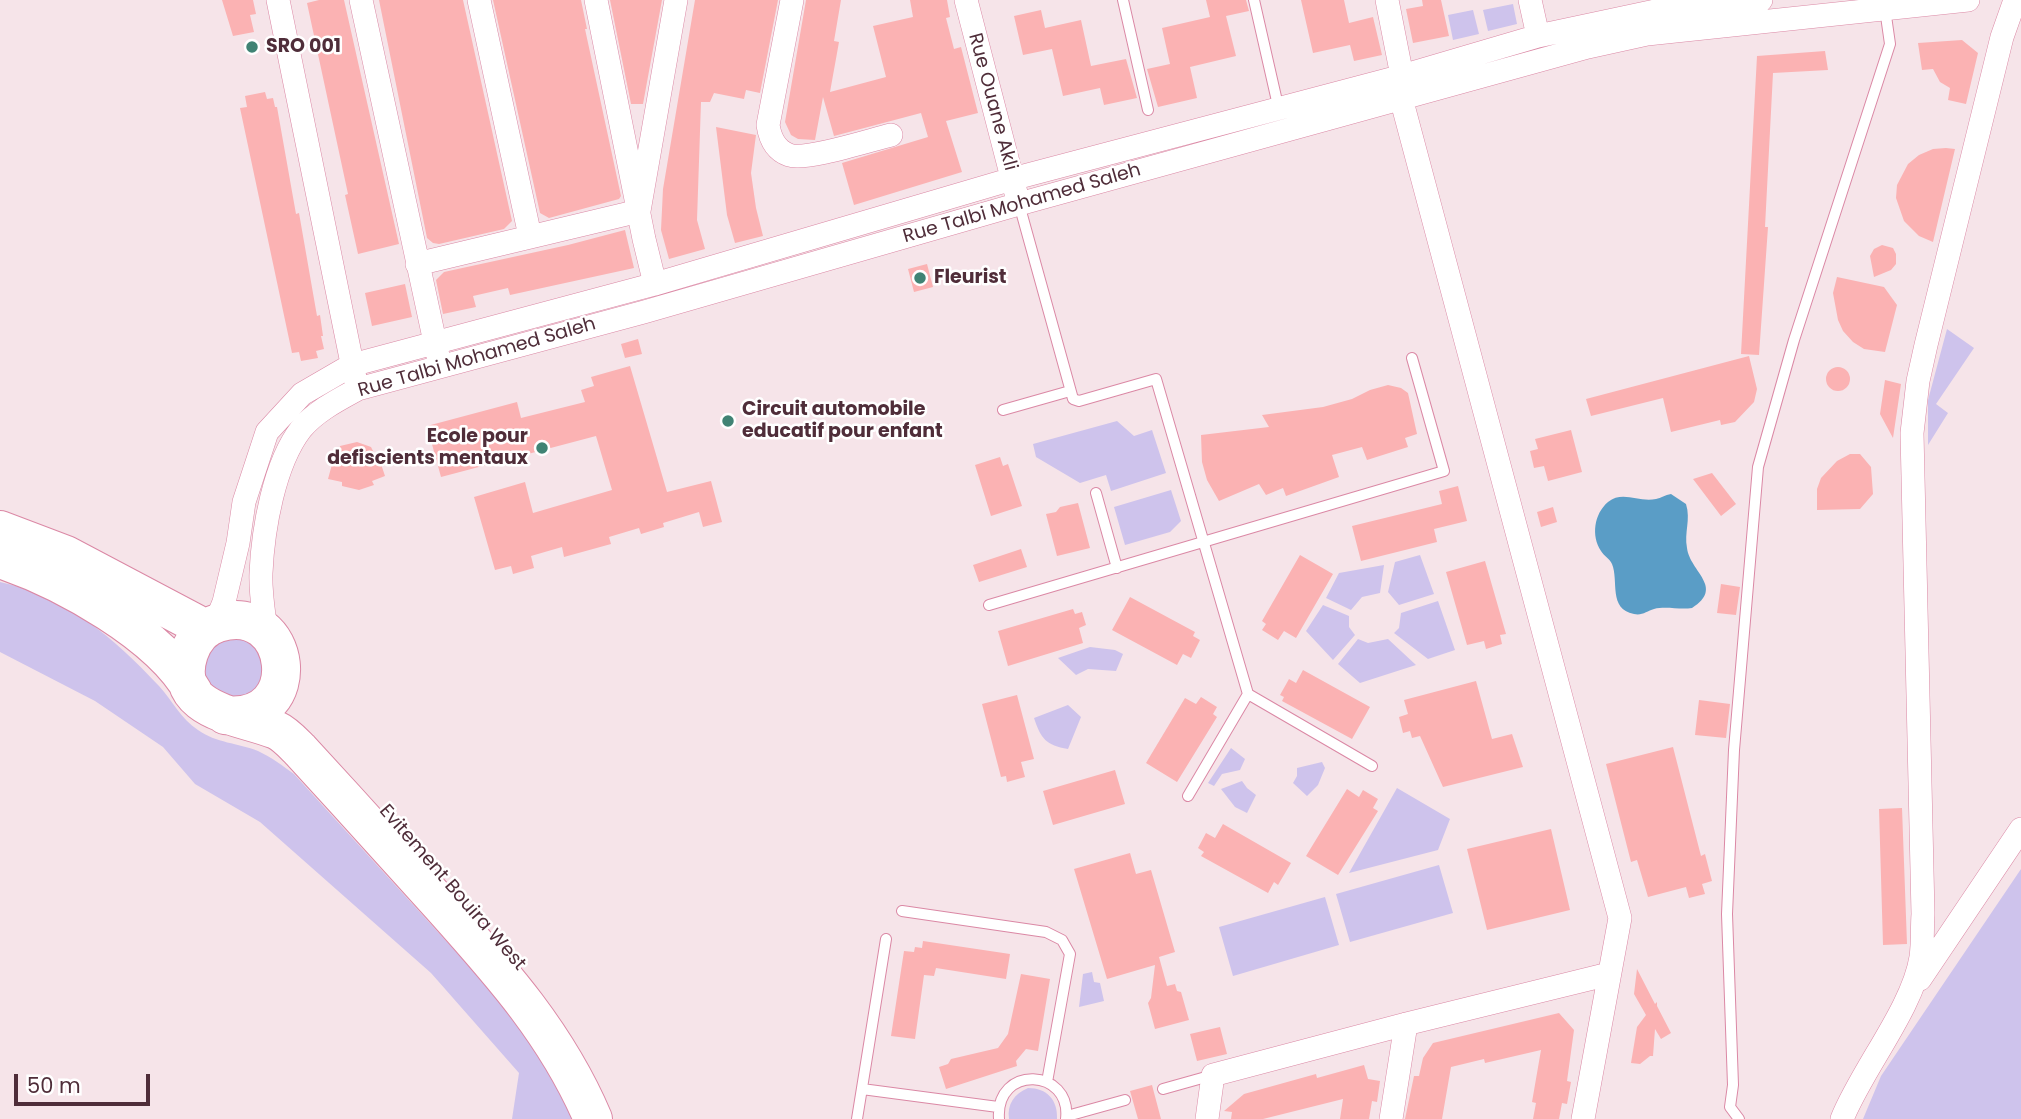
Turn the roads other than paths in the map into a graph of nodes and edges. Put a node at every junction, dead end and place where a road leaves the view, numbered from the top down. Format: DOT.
graph roads {
  1 [pos="278,0"];
  2 [pos="361,0"];
  3 [pos="479,0"];
  4 [pos="596,0"];
  5 [pos="676,0"];
  6 [pos="792,0"];
  7 [pos="966,0"];
  8 [pos="1123,0"];
  9 [pos="1254,0"];
  10 [pos="1387,0"];
  11 [pos="1530,0"];
  12 [pos="1761,0"];
  13 [pos="1968,0"];
  14 [pos="2015,3"];
  15 [pos="1885,9"];
  16 [pos="1538,36"];
  17 [pos="1402,87"];
  18 [pos="1148,110"];
  19 [pos="1279,110"];
  20 [pos="891,135"];
  21 [pos="1013,179"];
  22 [pos="1019,204"];
  23 [pos="639,211"];
  24 [pos="530,236"];
  25 [pos="418,264"];
  26 [pos="656,284"];
  27 [pos="435,342"];
  28 [pos="1412,358"];
  29 [pos="352,365"];
  30 [pos="441,366"];
  31 [pos="358,389"];
  32 [pos="1070,391"];
  33 [pos="1003,410"];
  34 [pos="1096,494"];
  35 [pos="0,530"];
  36 [pos="1205,542"];
  37 [pos="0,559"];
  38 [pos="1116,568"];
  39 [pos="989,605"];
  40 [pos="211,626"];
  41 [pos="274,648"];
  42 [pos="1248,694"];
  43 [pos="210,705"];
  44 [pos="1372,766"];
  45 [pos="1188,796"];
  46 [pos="2021,829"];
  47 [pos="902,911"];
  48 [pos="886,939"];
  49 [pos="1609,974"];
  50 [pos="1907,999"];
  51 [pos="1406,1024"];
  52 [pos="1213,1076"];
  53 [pos="1047,1082"];
  54 [pos="862,1089"];
  55 [pos="1163,1089"];
  56 [pos="1125,1100"];
  57 [pos="999,1113"];
  58 [pos="1066,1117"];
  59 [pos="593,1119"];
  60 [pos="614,1119"];
  61 [pos="857,1119"];
  62 [pos="1206,1119"];
  63 [pos="1391,1119"];
  64 [pos="1583,1119"];
  65 [pos="1739,1119"];
  66 [pos="1843,1119"];
  1 -- 29 [label="street"];
  2 -- 25 [label="street"];
  3 -- 24 [label="street"];
  4 -- 23 [label="street"];
  5 -- 23 [label="street"];
  6 -- 20 [label="street"];
  7 -- 21 [label="street, Rue Ouane Akli"];
  8 -- 18 [label="lane"];
  9 -- 19 [label="lane"];
  10 -- 17 [label="street"];
  11 -- 16 [label="street"];
  12 -- 16 [label="street, Rue Talbi Mohamed Saleh"];
  13 -- 15 [label="street, Rue Talbi Mohamed Saleh"];
  14 -- 50 [label="street"];
  15 -- 17 [label="street, Rue Talbi Mohamed Saleh"];
  15 -- 65 [label="lane"];
  16 -- 17 [label="street, Rue Talbi Mohamed Saleh"];
  17 -- 19 [label="street, Rue Talbi Mohamed Saleh"];
  17 -- 22 [label="street, Rue Talbi Mohamed Saleh"];
  17 -- 49 [label="street"];
  19 -- 21 [label="street, Rue Talbi Mohamed Saleh"];
  21 -- 22 [label="street, Rue Ouane Akli"];
  21 -- 26 [label="street, Rue Talbi Mohamed Saleh"];
  22 -- 30 [label="street, Rue Talbi Mohamed Saleh"];
  22 -- 32 [label="lane"];
  23 -- 24 [label="street"];
  23 -- 26 [label="street"];
  24 -- 25 [label="street"];
  25 -- 27 [label="street"];
  26 -- 27 [label="street, Rue Talbi Mohamed Saleh"];
  27 -- 29 [label="street, Rue Talbi Mohamed Saleh"];
  27 -- 30 [label="street"];
  28 -- 36 [label="lane"];
  29 -- 31 [label="street"];
  29 -- 40 [label="street, Rue Talbi Mohamed Saleh"];
  30 -- 31 [label="street, Rue Talbi Mohamed Saleh"];
  31 -- 41 [label="street, Rue Talbi Mohamed Saleh"];
  32 -- 33 [label="lane"];
  32 -- 36 [label="lane"];
  34 -- 38 [label="lane"];
  35 -- 40 [label="highway"];
  36 -- 38 [label="lane"];
  36 -- 42 [label="lane"];
  37 -- 43 [label="highway"];
  38 -- 39 [label="lane"];
  40 -- 41 [label="highway"];
  40 -- 43 [label="highway"];
  41 -- 43 [label="highway"];
  41 -- 60 [label="highway, Evitement Bouira West"];
  42 -- 44 [label="lane"];
  42 -- 45 [label="lane"];
  43 -- 59 [label="highway, Evitement Bouira West"];
  46 -- 50 [label="street"];
  47 -- 53 [label="lane"];
  48 -- 54 [label="lane"];
  49 -- 51 [label="street"];
  49 -- 64 [label="street"];
  50 -- 66 [label="street"];
  51 -- 52 [label="street"];
  51 -- 63 [label="street"];
  52 -- 55 [label="lane"];
  52 -- 62 [label="street"];
  53 -- 57 [label="lane"];
  53 -- 58 [label="lane"];
  54 -- 57 [label="lane"];
  54 -- 61 [label="lane"];
  56 -- 58 [label="lane"];
}
